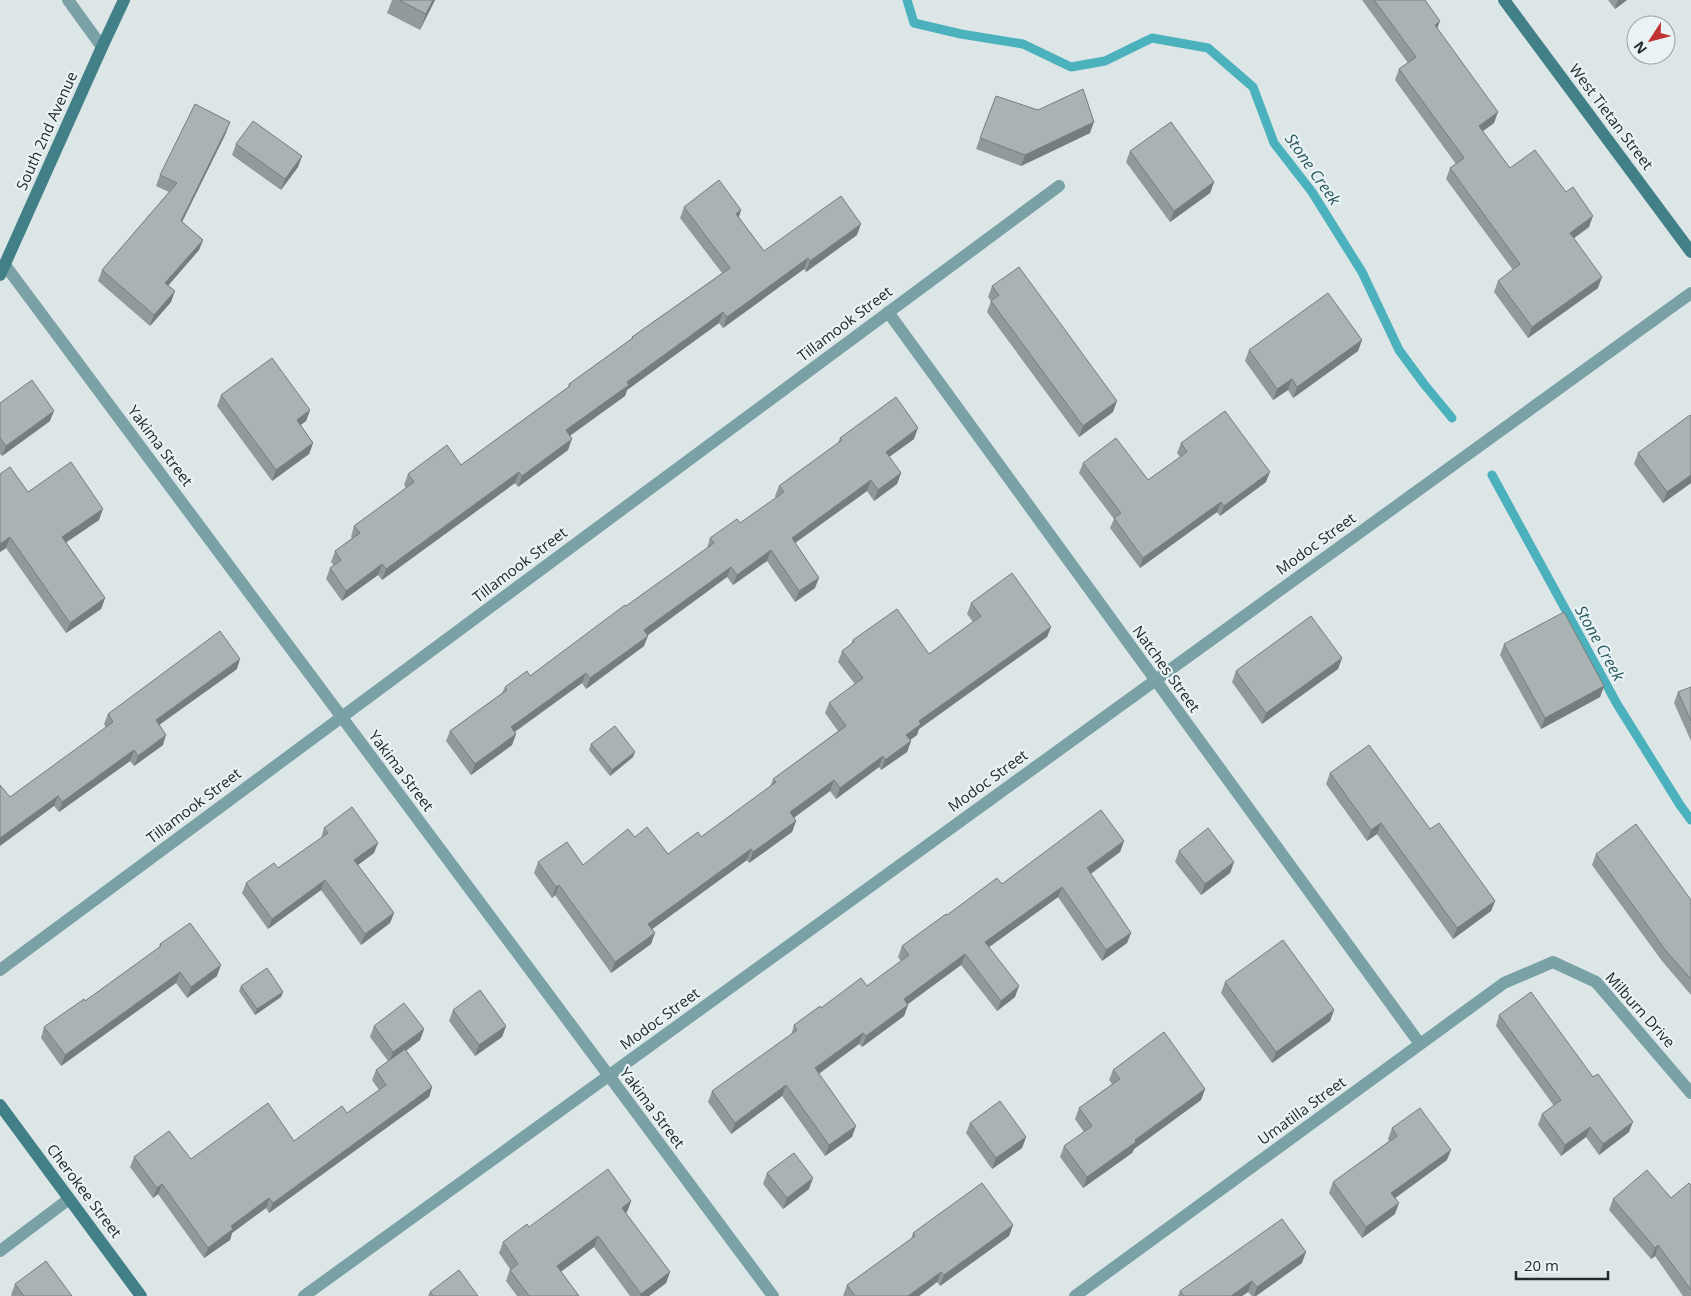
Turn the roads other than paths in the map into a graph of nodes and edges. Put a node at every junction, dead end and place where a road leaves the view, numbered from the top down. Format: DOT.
graph roads {
  1 [pos="68,0"];
  2 [pos="124,0"];
  3 [pos="1504,0"];
  4 [pos="102,46"];
  5 [pos="1059,186"];
  6 [pos="1691,252"];
  7 [pos="2,270"];
  8 [pos="1691,293"];
  9 [pos="888,312"];
  10 [pos="1155,681"];
  11 [pos="342,717"];
  12 [pos="1553,962"];
  13 [pos="0,970"];
  14 [pos="1420,1044"];
  15 [pos="608,1076"];
  16 [pos="1691,1093"];
  17 [pos="0,1105"];
  18 [pos="69,1199"];
  19 [pos="0,1251"];
  20 [pos="141,1296"];
  21 [pos="304,1296"];
  22 [pos="772,1296"];
  23 [pos="1075,1296"];
  1 -- 4 [label="street"];
  2 -- 4 [label="main road, South 2nd Avenue"];
  3 -- 6 [label="main road, West Tietan Street"];
  4 -- 7 [label="main road, South 2nd Avenue"];
  5 -- 9 [label="street, Tillamook Street"];
  7 -- 11 [label="street, Yakima Street"];
  8 -- 10 [label="street, Modoc Street"];
  9 -- 10 [label="street, Natches Street"];
  9 -- 11 [label="street, Tillamook Street"];
  10 -- 14 [label="street, Natches Street"];
  10 -- 15 [label="street, Modoc Street"];
  11 -- 13 [label="street, Tillamook Street"];
  11 -- 15 [label="street, Yakima Street"];
  12 -- 14 [label="street, Umatilla Street"];
  12 -- 16 [label="street, Milburn Drive"];
  14 -- 23 [label="street, Umatilla Street"];
  15 -- 21 [label="street, Modoc Street"];
  15 -- 22 [label="street, Yakima Street"];
  17 -- 18 [label="main road, Cherokee Street"];
  18 -- 19 [label="street"];
  18 -- 20 [label="main road, Cherokee Street"];
}
